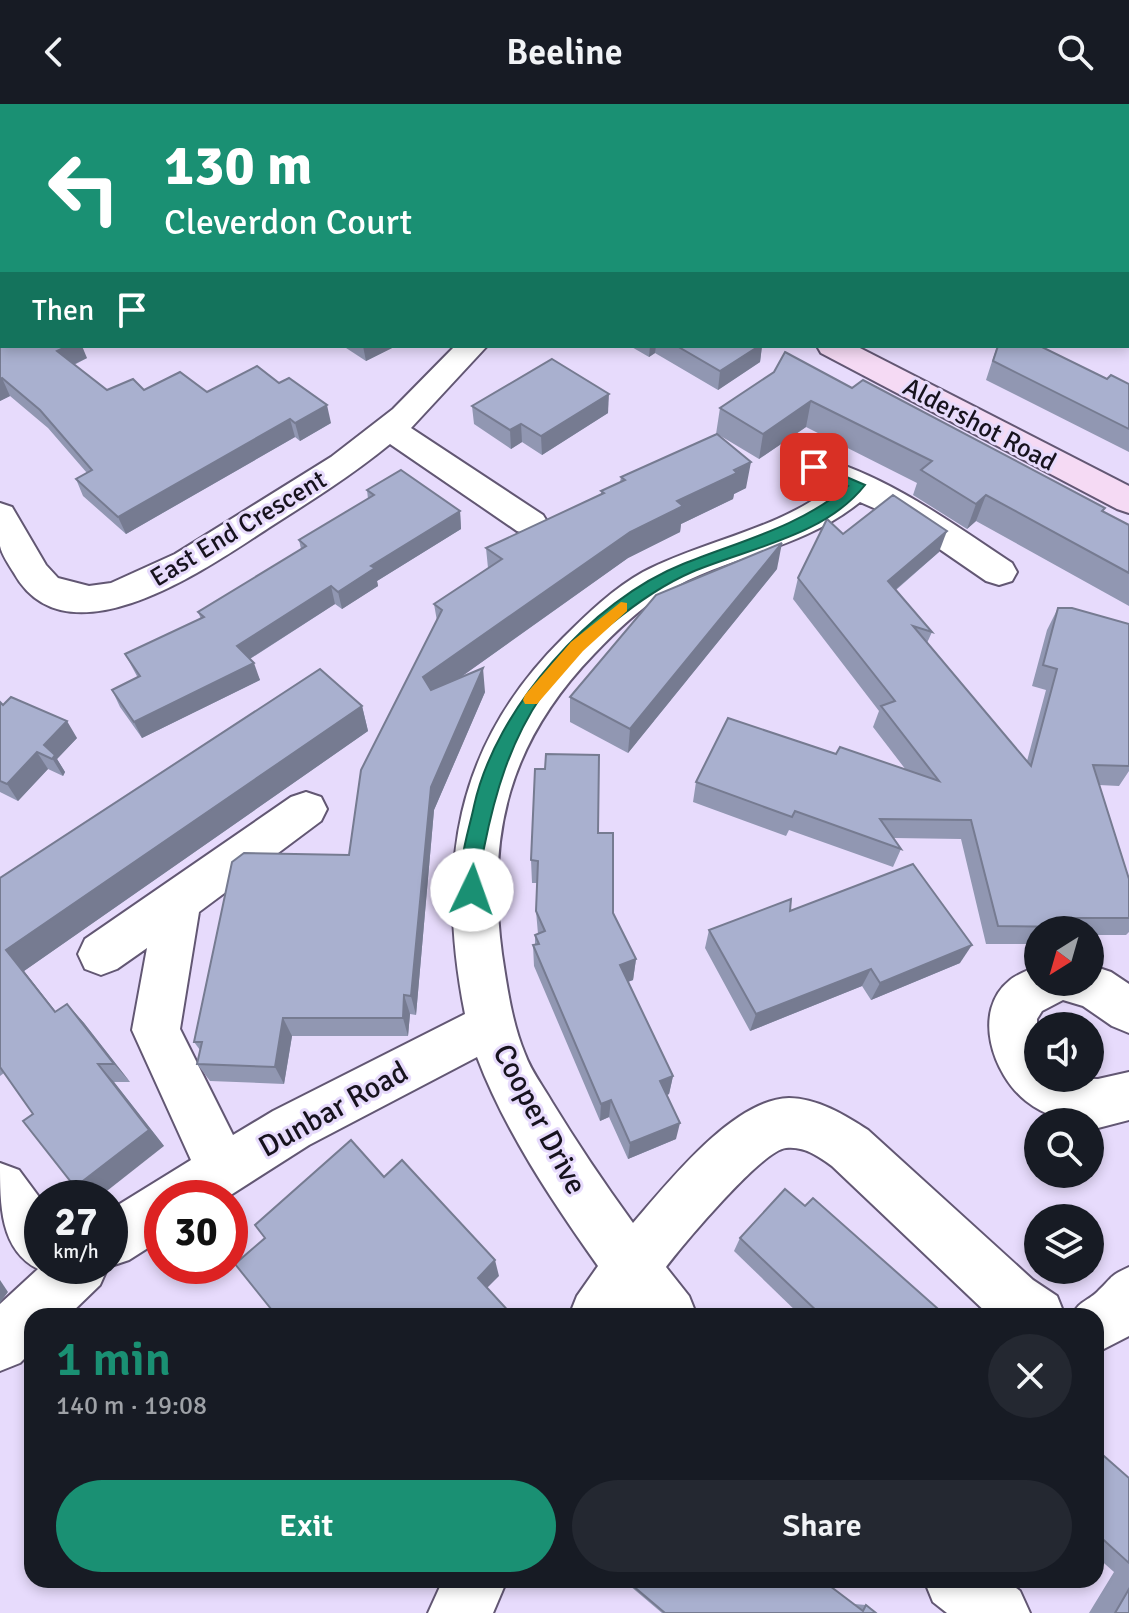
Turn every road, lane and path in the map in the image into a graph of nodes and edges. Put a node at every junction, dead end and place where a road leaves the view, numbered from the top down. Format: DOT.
graph roads {
  1 [pos="470,348"];
  2 [pos="841,348"];
  3 [pos="390,429"];
  4 [pos="814,467"];
  5 [pos="858,485"];
  6 [pos="1129,501"];
  7 [pos="0,515"];
  8 [pos="530,523"];
  9 [pos="999,572"];
  10 [pos="306,809"];
  11 [pos="178,902"];
  12 [pos="101,954"];
  13 [pos="1104,994"];
  14 [pos="1025,996"];
  15 [pos="1129,1011"];
  16 [pos="490,1025"];
  17 [pos="1129,1096"];
  18 [pos="223,1171"];
  19 [pos="208,1180"];
  20 [pos="0,1189"];
  21 [pos="24,1218"];
  22 [pos="630,1265"];
  23 [pos="46,1284"];
  24 [pos="1129,1295"];
  25 [pos="27,1308"];
  26 [pos="602,1308"];
  27 [pos="663,1308"];
  28 [pos="1025,1308"];
  29 [pos="24,1312"];
  30 [pos="1104,1320"];
  31 [pos="0,1343"];
  32 [pos="472,1588"];
  33 [pos="965,1588"];
  34 [pos="460,1613"];
  35 [pos="998,1613"];
  1 -- 3 [label="street, East End Crescent"];
  2 -- 6 [label="street, Aldershot Road"];
  3 -- 7 [label="street, East End Crescent"];
  3 -- 8 [label="street"];
  4 -- 5 [label="street"];
  5 -- 9 [label="street"];
  5 -- 16 [label="street, Cooper Drive"];
  10 -- 11 [label="street"];
  11 -- 12 [label="street"];
  11 -- 18 [label="street"];
  13 -- 15 [label="street"];
  14 -- 17 [label="street"];
  16 -- 18 [label="street, Dunbar Road"];
  16 -- 22 [label="street, Cooper Drive"];
  18 -- 19 [label="street, Dunbar Road"];
  20 -- 21 [label="street"];
  22 -- 26 [label="street"];
  22 -- 27 [label="street, Cooper Drive"];
  22 -- 28 [label="street"];
  23 -- 25 [label="street"];
  24 -- 30 [label="street"];
  29 -- 31 [label="street"];
  32 -- 34 [label="street"];
  33 -- 35 [label="street"];
}
